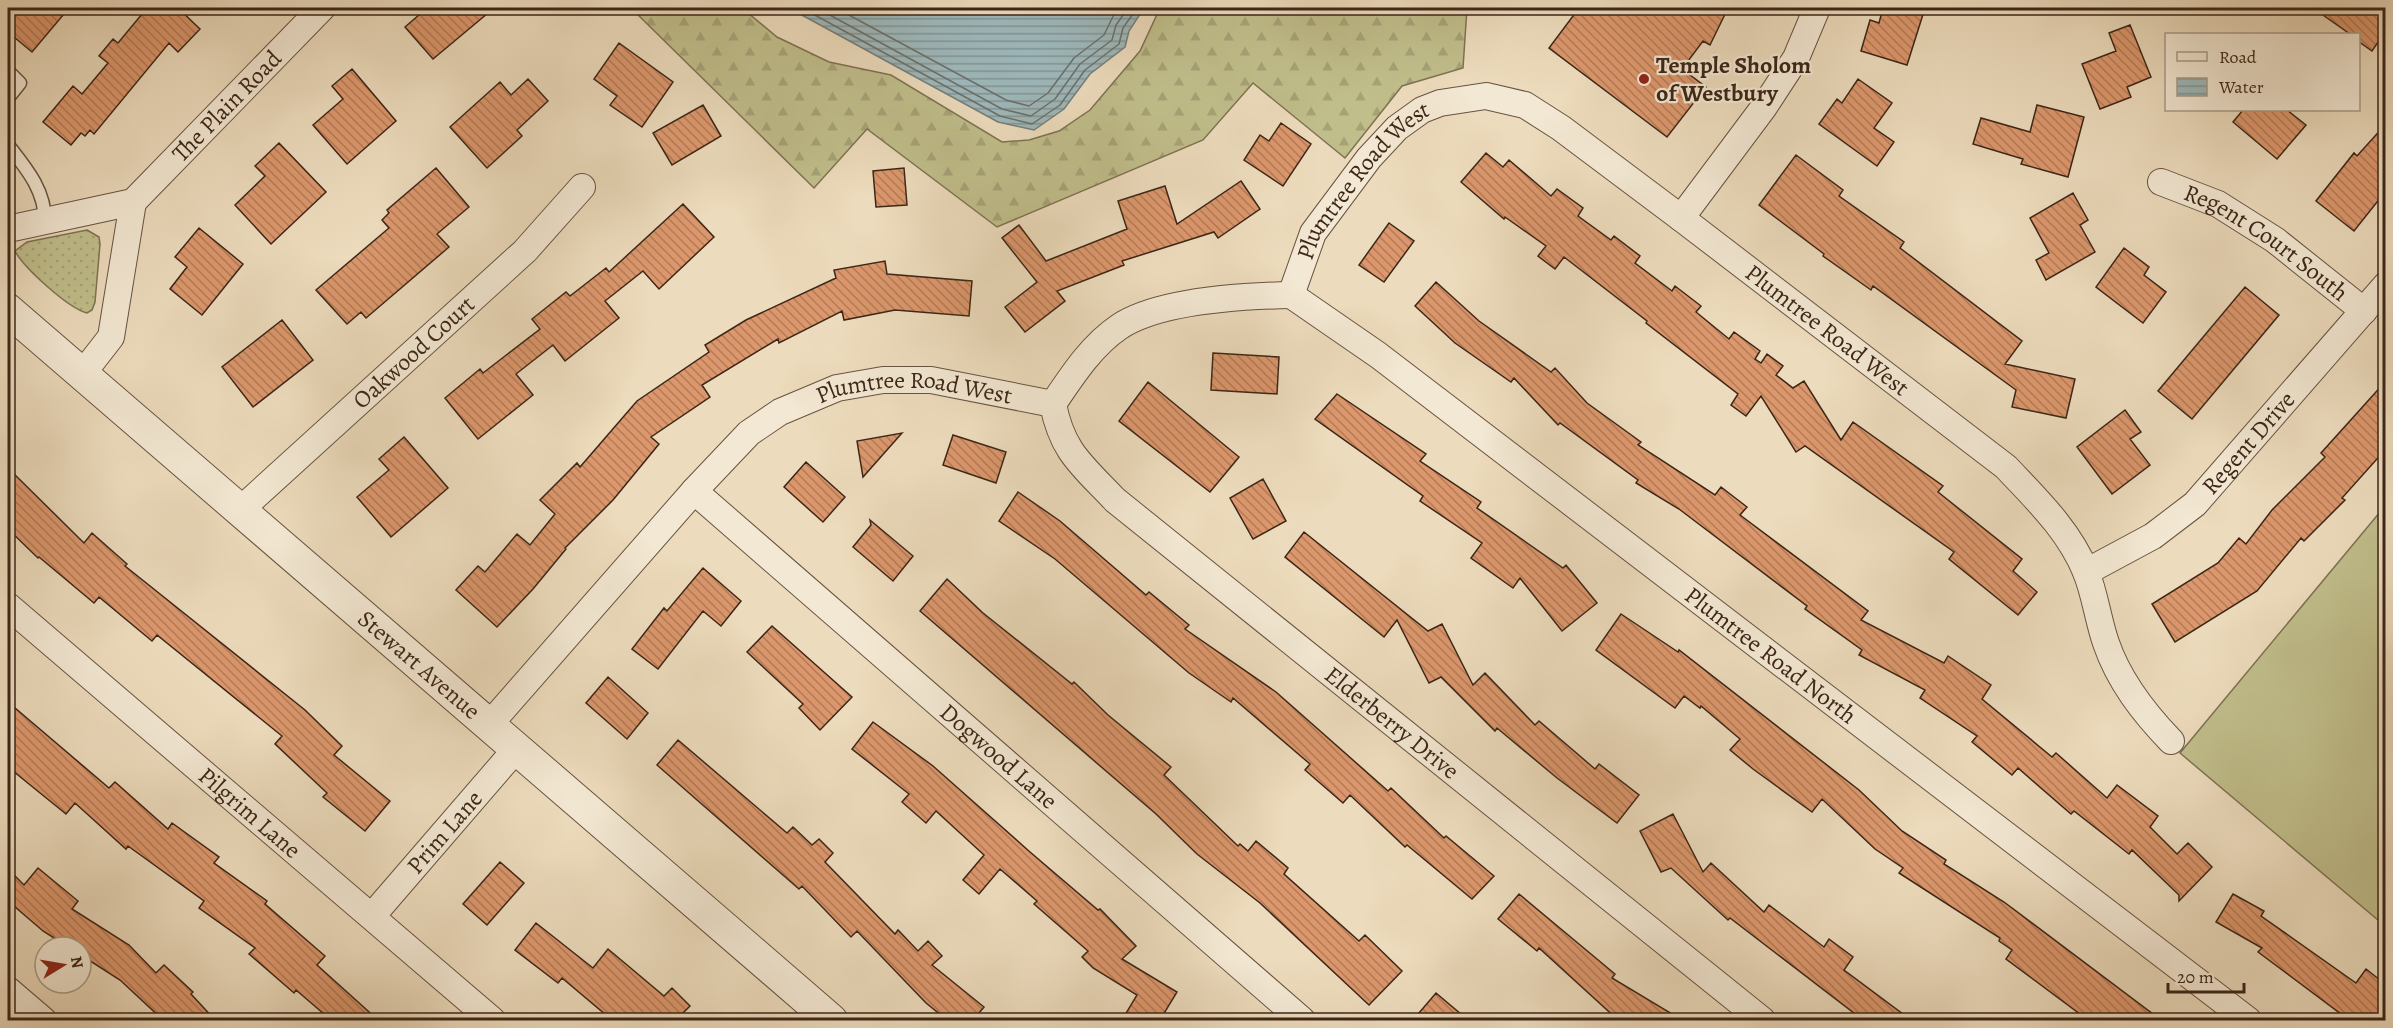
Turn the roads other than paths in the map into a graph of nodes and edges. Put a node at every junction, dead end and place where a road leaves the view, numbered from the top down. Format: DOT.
graph roads {
  1 [pos="322,8"];
  2 [pos="1817,8"];
  3 [pos="8,71"];
  4 [pos="8,98"];
  5 [pos="8,145"];
  6 [pos="2161,182"];
  7 [pos="582,187"];
  8 [pos="133,202"];
  9 [pos="1681,218"];
  10 [pos="45,221"];
  11 [pos="8,229"];
  12 [pos="2385,285"];
  13 [pos="1291,295"];
  14 [pos="8,310"];
  15 [pos="2364,310"];
  16 [pos="83,373"];
  17 [pos="1053,404"];
  18 [pos="694,492"];
  19 [pos="239,511"];
  20 [pos="2086,572"];
  21 [pos="8,606"];
  22 [pos="489,725"];
  23 [pos="2171,741"];
  24 [pos="517,748"];
  25 [pos="372,916"];
  26 [pos="8,990"];
  27 [pos="43,1020"];
  28 [pos="492,1020"];
  29 [pos="831,1020"];
  30 [pos="1302,1020"];
  31 [pos="1762,1020"];
  32 [pos="2248,1020"];
  1 -- 8 [label="street, The Plain Road"];
  2 -- 9 [label="street"];
  3 -- 4 [label="lane"];
  5 -- 10 [label="lane"];
  6 -- 15 [label="street, Regent Court South"];
  7 -- 19 [label="street, Oakwood Court"];
  8 -- 10 [label="street"];
  8 -- 16 [label="street"];
  9 -- 13 [label="street, Plumtree Road West"];
  9 -- 20 [label="street, Plumtree Road West"];
  10 -- 11 [label="street"];
  12 -- 15 [label="street, Regent Drive"];
  13 -- 17 [label="street, Plumtree Road West"];
  13 -- 32 [label="street, Plumtree Road North"];
  14 -- 16 [label="street, Stewart Avenue"];
  15 -- 20 [label="street, Regent Drive"];
  16 -- 19 [label="street, Stewart Avenue"];
  17 -- 18 [label="street, Plumtree Road West"];
  17 -- 31 [label="street, Elderberry Drive"];
  18 -- 22 [label="street, Plumtree Road West"];
  18 -- 30 [label="street, Dogwood Lane"];
  19 -- 22 [label="street, Stewart Avenue"];
  20 -- 23 [label="street, Plumtree Road West"];
  21 -- 25 [label="street, Pilgrim Lane"];
  22 -- 24 [label="street, Stewart Avenue"];
  24 -- 25 [label="street, Prim Lane"];
  24 -- 29 [label="street, Stewart Avenue"];
  25 -- 28 [label="street, Pilgrim Lane"];
  26 -- 27 [label="street"];
}
